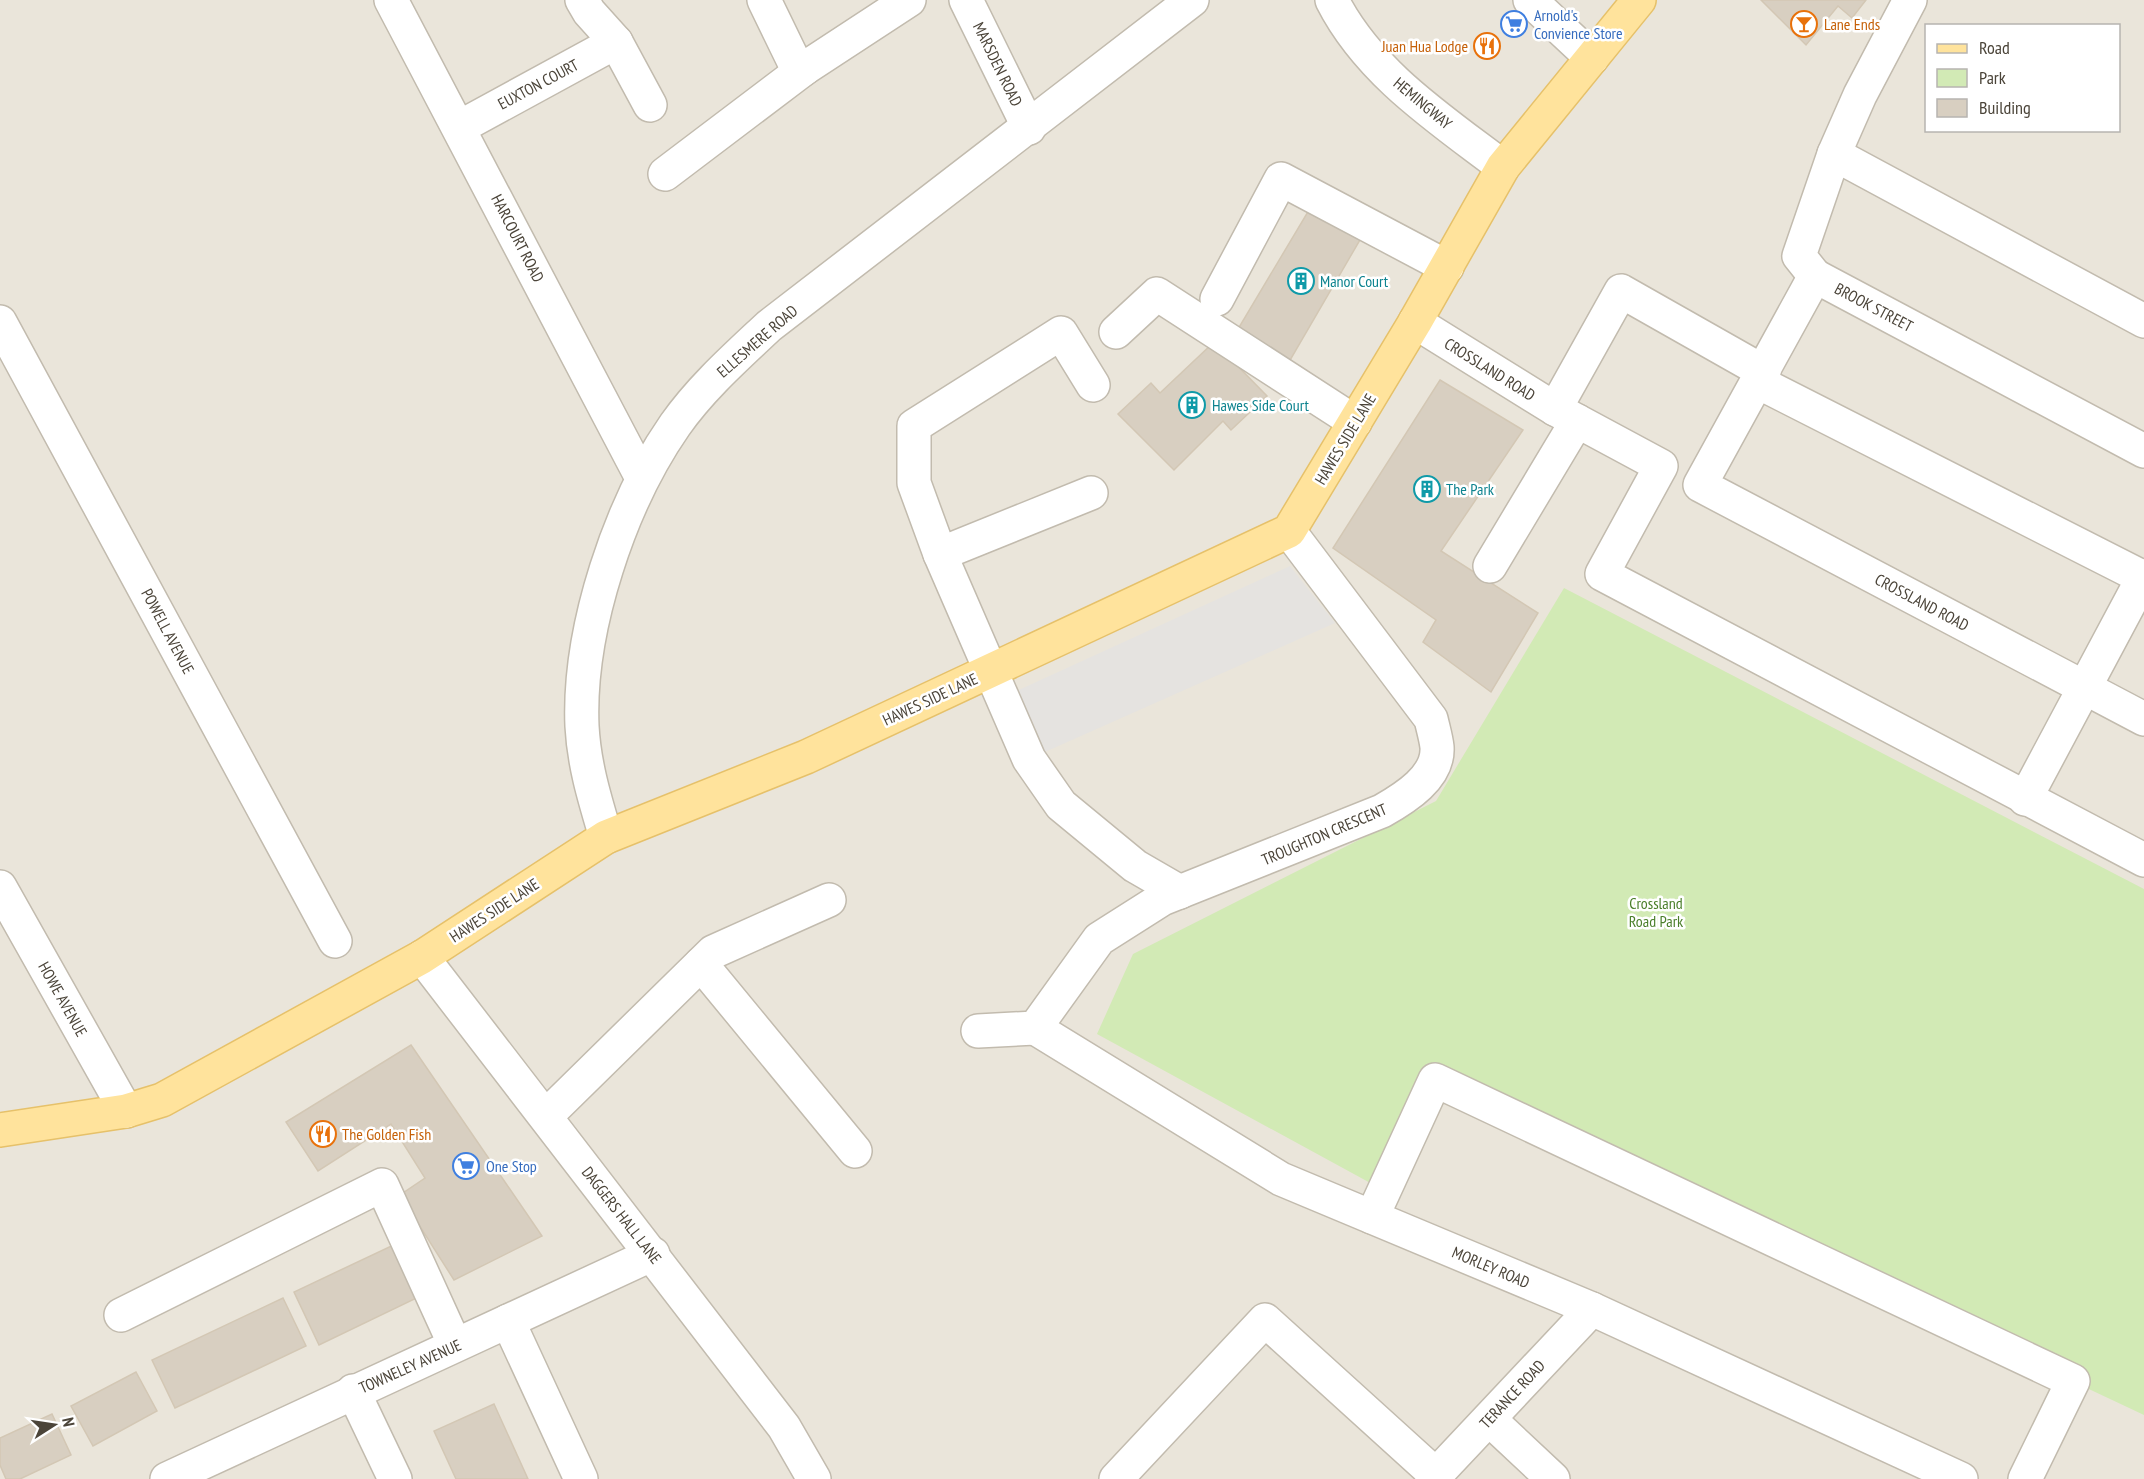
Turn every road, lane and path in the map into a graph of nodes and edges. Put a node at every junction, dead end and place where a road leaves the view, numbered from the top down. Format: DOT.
graph roads {
  1 [pos="391,0"];
  2 [pos="582,0"];
  3 [pos="764,0"];
  4 [pos="909,0"];
  5 [pos="966,0"];
  6 [pos="1191,0"];
  7 [pos="1332,0"];
  8 [pos="1530,0"];
  9 [pos="1639,0"];
  10 [pos="1910,0"];
  11 [pos="616,42"];
  12 [pos="1592,58"];
  13 [pos="805,68"];
  14 [pos="650,105"];
  15 [pos="460,126"];
  16 [pos="1029,128"];
  17 [pos="1834,154"];
  18 [pos="1503,166"];
  19 [pos="665,174"];
  20 [pos="1447,267"];
  21 [pos="1815,276"];
  22 [pos="1217,298"];
  23 [pos="2144,321"];
  24 [pos="0,322"];
  25 [pos="1415,322"];
  26 [pos="1116,332"];
  27 [pos="1761,377"];
  28 [pos="1093,385"];
  29 [pos="1566,415"];
  30 [pos="1354,422"];
  31 [pos="2144,451"];
  32 [pos="642,478"];
  33 [pos="1700,485"];
  34 [pos="1092,494"];
  35 [pos="1289,531"];
  36 [pos="940,554"];
  37 [pos="1490,566"];
  38 [pos="2144,577"];
  39 [pos="990,671"];
  40 [pos="2086,688"];
  41 [pos="2144,719"];
  42 [pos="2025,799"];
  43 [pos="606,837"];
  44 [pos="2144,860"];
  45 [pos="0,887"];
  46 [pos="1180,892"];
  47 [pos="829,900"];
  48 [pos="335,940"];
  49 [pos="422,957"];
  50 [pos="701,964"];
  51 [pos="1035,1028"];
  52 [pos="978,1031"];
  53 [pos="126,1111"];
  54 [pos="546,1116"];
  55 [pos="0,1130"];
  56 [pos="855,1151"];
  57 [pos="1372,1217"];
  58 [pos="653,1254"];
  59 [pos="1592,1309"];
  60 [pos="121,1315"];
  61 [pos="508,1321"];
  62 [pos="455,1345"];
  63 [pos="353,1391"];
  64 [pos="1488,1419"];
  65 [pos="217,1468"];
  66 [pos="1434,1477"];
  67 [pos="167,1479"];
  68 [pos="395,1479"];
  69 [pos="581,1479"];
  70 [pos="814,1479"];
  71 [pos="1116,1479"];
  72 [pos="1553,1479"];
  73 [pos="1961,1479"];
  74 [pos="2025,1479"];
  1 -- 15 [label="street, HARCOURT ROAD"];
  2 -- 11 [label="street"];
  3 -- 13 [label="street"];
  4 -- 13 [label="street"];
  5 -- 16 [label="street, MARSDEN ROAD"];
  6 -- 16 [label="street, ELLESMERE ROAD"];
  7 -- 18 [label="street, HEMINGWAY"];
  8 -- 12 [label="street"];
  9 -- 12 [label="main road, HAWES SIDE LANE"];
  10 -- 17 [label="street"];
  11 -- 14 [label="street"];
  11 -- 15 [label="street, EUXTON COURT"];
  12 -- 18 [label="main road, HAWES SIDE LANE"];
  13 -- 19 [label="street"];
  15 -- 32 [label="street, HARCOURT ROAD"];
  16 -- 32 [label="street, ELLESMERE ROAD"];
  17 -- 21 [label="street"];
  17 -- 23 [label="street"];
  18 -- 20 [label="main road, HAWES SIDE LANE"];
  20 -- 22 [label="street"];
  20 -- 25 [label="main road, HAWES SIDE LANE"];
  21 -- 27 [label="street, BROOK STREET"];
  21 -- 31 [label="street, BROOK STREET"];
  24 -- 48 [label="street, POWELL AVENUE"];
  25 -- 29 [label="street, CROSSLAND ROAD"];
  25 -- 30 [label="main road, HAWES SIDE LANE"];
  26 -- 30 [label="street"];
  27 -- 29 [label="street"];
  27 -- 33 [label="street, BROOK STREET"];
  27 -- 38 [label="street"];
  28 -- 36 [label="street"];
  29 -- 37 [label="street"];
  29 -- 42 [label="street, CROSSLAND ROAD"];
  30 -- 35 [label="main road, HAWES SIDE LANE"];
  32 -- 43 [label="street, ELLESMERE ROAD"];
  33 -- 40 [label="street, CROSSLAND ROAD"];
  34 -- 36 [label="street"];
  35 -- 39 [label="main road, HAWES SIDE LANE"];
  35 -- 46 [label="street, TROUGHTON CRESCENT"];
  36 -- 39 [label="street"];
  38 -- 40 [label="street"];
  39 -- 43 [label="main road, HAWES SIDE LANE"];
  39 -- 46 [label="street"];
  40 -- 41 [label="street, CROSSLAND ROAD"];
  40 -- 42 [label="street"];
  42 -- 44 [label="street"];
  43 -- 49 [label="main road, HAWES SIDE LANE"];
  45 -- 53 [label="street, HOWE AVENUE"];
  46 -- 51 [label="street, TROUGHTON CRESCENT"];
  47 -- 50 [label="street"];
  49 -- 53 [label="main road, HAWES SIDE LANE"];
  49 -- 54 [label="street, DAGGERS HALL LANE"];
  50 -- 54 [label="street"];
  50 -- 56 [label="street"];
  51 -- 52 [label="street"];
  51 -- 57 [label="street, MORLEY ROAD"];
  53 -- 55 [label="main road, HAWES SIDE LANE"];
  54 -- 58 [label="street, DAGGERS HALL LANE"];
  57 -- 59 [label="street, MORLEY ROAD"];
  57 -- 74 [label="street"];
  58 -- 61 [label="street, TOWNELEY AVENUE"];
  58 -- 70 [label="street, DAGGERS HALL LANE"];
  59 -- 64 [label="street, TERANCE ROAD"];
  59 -- 73 [label="street, MORLEY ROAD"];
  60 -- 62 [label="street"];
  61 -- 62 [label="street, TOWNELEY AVENUE"];
  61 -- 69 [label="street"];
  62 -- 63 [label="street, TOWNELEY AVENUE"];
  63 -- 65 [label="street, TOWNELEY AVENUE"];
  63 -- 68 [label="street"];
  64 -- 66 [label="street, TERANCE ROAD"];
  64 -- 72 [label="street"];
  65 -- 67 [label="street, TOWNELEY AVENUE"];
  66 -- 71 [label="street"];
}
